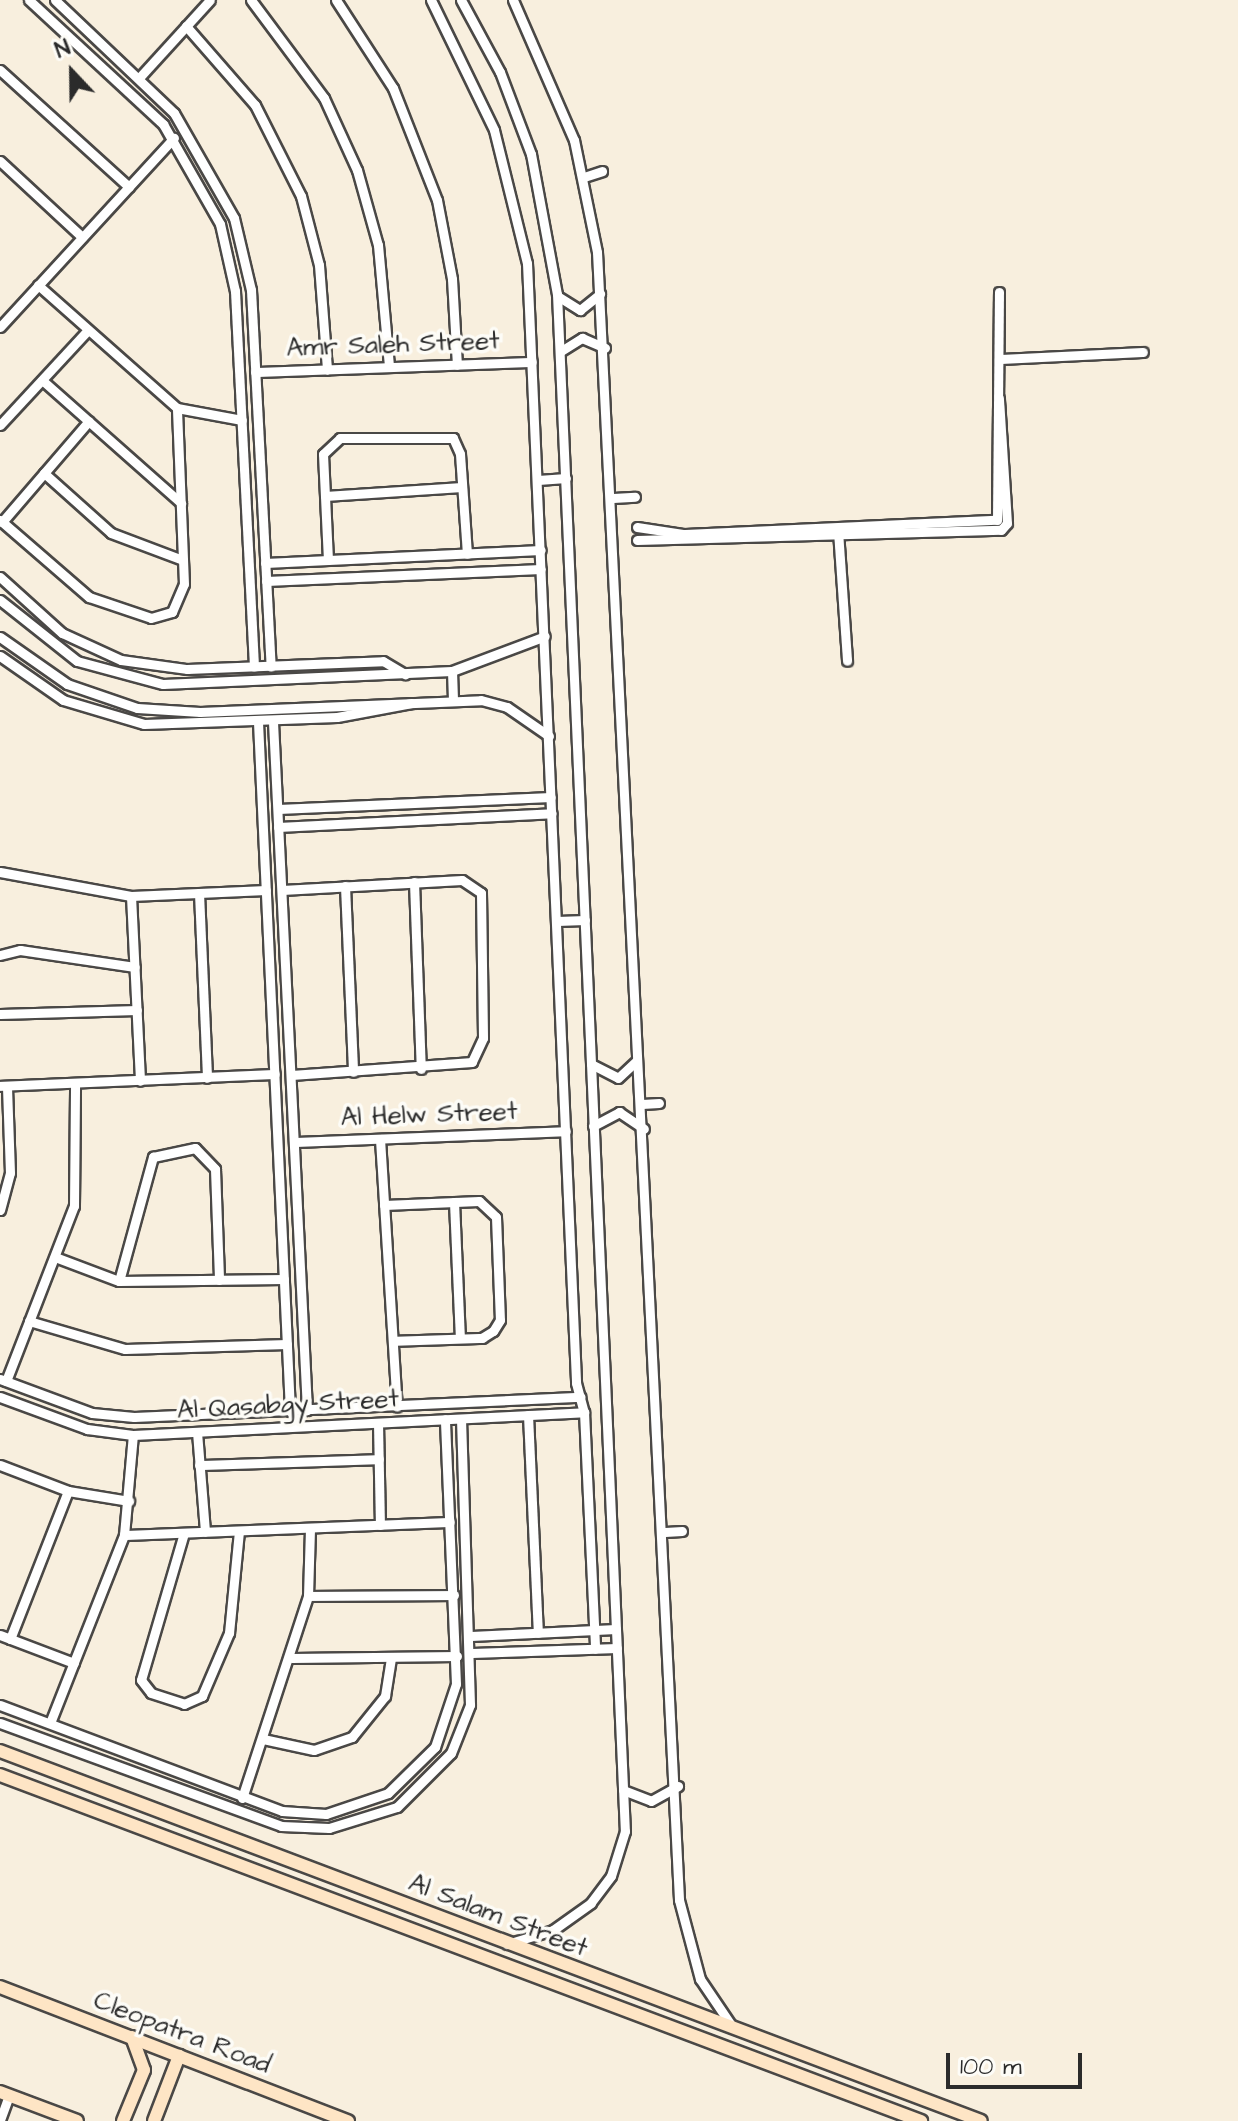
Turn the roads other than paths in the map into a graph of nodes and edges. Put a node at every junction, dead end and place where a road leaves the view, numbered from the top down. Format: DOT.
graph roads {
  1 [pos="29,0"];
  2 [pos="55,0"];
  3 [pos="210,0"];
  4 [pos="251,0"];
  5 [pos="336,0"];
  6 [pos="431,0"];
  7 [pos="461,0"];
  8 [pos="513,0"];
  9 [pos="186,26"];
  10 [pos="98,40"];
  11 [pos="87,53"];
  12 [pos="0,70"];
  13 [pos="139,78"];
  14 [pos="174,138"];
  15 [pos="0,161"];
  16 [pos="602,171"];
  17 [pos="584,177"];
  18 [pos="129,187"];
  19 [pos="82,237"];
  20 [pos="38,285"];
  21 [pos="601,291"];
  22 [pos="999,292"];
  23 [pos="557,294"];
  24 [pos="0,327"];
  25 [pos="88,330"];
  26 [pos="605,348"];
  27 [pos="561,351"];
  28 [pos="1143,352"];
  29 [pos="1000,359"];
  30 [pos="532,362"];
  31 [pos="457,365"];
  32 [pos="389,367"];
  33 [pos="327,370"];
  34 [pos="255,372"];
  35 [pos="42,380"];
  36 [pos="177,408"];
  37 [pos="242,420"];
  38 [pos="89,421"];
  39 [pos="0,425"];
  40 [pos="44,473"];
  41 [pos="566,478"];
  42 [pos="538,480"];
  43 [pos="261,481"];
  44 [pos="245,482"];
  45 [pos="462,487"];
  46 [pos="325,496"];
  47 [pos="635,497"];
  48 [pos="613,498"];
  49 [pos="181,503"];
  50 [pos="1,521"];
  51 [pos="637,527"];
  52 [pos="838,532"];
  53 [pos="637,540"];
  54 [pos="541,550"];
  55 [pos="467,554"];
  56 [pos="183,560"];
  57 [pos="328,560"];
  58 [pos="265,563"];
  59 [pos="541,569"];
  60 [pos="0,577"];
  61 [pos="266,581"];
  62 [pos="0,600"];
  63 [pos="545,636"];
  64 [pos="0,637"];
  65 [pos="269,640"];
  66 [pos="253,641"];
  67 [pos="0,656"];
  68 [pos="847,661"];
  69 [pos="271,666"];
  70 [pos="254,667"];
  71 [pos="195,669"];
  72 [pos="44,671"];
  73 [pos="452,671"];
  74 [pos="405,674"];
  75 [pos="38,686"];
  76 [pos="194,686"];
  77 [pos="453,699"];
  78 [pos="414,701"];
  79 [pos="200,712"];
  80 [pos="258,722"];
  81 [pos="273,722"];
  82 [pos="201,726"];
  83 [pos="549,736"];
  84 [pos="275,750"];
  85 [pos="260,751"];
  86 [pos="551,797"];
  87 [pos="278,809"];
  88 [pos="552,813"];
  89 [pos="278,827"];
  90 [pos="0,872"];
  91 [pos="414,882"];
  92 [pos="345,886"];
  93 [pos="266,890"];
  94 [pos="282,890"];
  95 [pos="199,893"];
  96 [pos="131,896"];
  97 [pos="585,920"];
  98 [pos="557,921"];
  99 [pos="0,955"];
  100 [pos="135,967"];
  101 [pos="286,990"];
  102 [pos="271,991"];
  103 [pos="137,1010"];
  104 [pos="0,1014"];
  105 [pos="639,1056"];
  106 [pos="591,1064"];
  107 [pos="421,1069"];
  108 [pos="353,1072"];
  109 [pos="275,1074"];
  110 [pos="291,1075"];
  111 [pos="207,1078"];
  112 [pos="140,1081"];
  113 [pos="75,1084"];
  114 [pos="3,1086"];
  115 [pos="659,1103"];
  116 [pos="642,1104"];
  117 [pos="593,1126"];
  118 [pos="644,1129"];
  119 [pos="566,1131"];
  120 [pos="380,1139"];
  121 [pos="294,1142"];
  122 [pos="5,1171"];
  123 [pos="454,1202"];
  124 [pos="384,1205"];
  125 [pos="0,1210"];
  126 [pos="55,1257"];
  127 [pos="284,1279"];
  128 [pos="219,1280"];
  129 [pos="119,1281"];
  130 [pos="29,1321"];
  131 [pos="460,1338"];
  132 [pos="393,1341"];
  133 [pos="287,1344"];
  134 [pos="3,1380"];
  135 [pos="289,1388"];
  136 [pos="306,1388"];
  137 [pos="0,1397"];
  138 [pos="581,1397"];
  139 [pos="542,1399"];
  140 [pos="397,1406"];
  141 [pos="307,1410"];
  142 [pos="290,1411"];
  143 [pos="584,1412"];
  144 [pos="246,1413"];
  145 [pos="528,1415"];
  146 [pos="543,1415"];
  147 [pos="445,1419"];
  148 [pos="461,1419"];
  149 [pos="378,1423"];
  150 [pos="247,1429"];
  151 [pos="197,1432"];
  152 [pos="133,1435"];
  153 [pos="379,1459"];
  154 [pos="199,1465"];
  155 [pos="1,1469"];
  156 [pos="68,1491"];
  157 [pos="129,1501"];
  158 [pos="450,1522"];
  159 [pos="380,1525"];
  160 [pos="310,1528"];
  161 [pos="239,1531"];
  162 [pos="682,1531"];
  163 [pos="205,1532"];
  164 [pos="665,1532"];
  165 [pos="184,1533"];
  166 [pos="124,1535"];
  167 [pos="454,1595"];
  168 [pos="308,1596"];
  169 [pos="616,1629"];
  170 [pos="595,1630"];
  171 [pos="538,1633"];
  172 [pos="471,1636"];
  173 [pos="5,1637"];
  174 [pos="617,1648"];
  175 [pos="595,1649"];
  176 [pos="472,1653"];
  177 [pos="457,1656"];
  178 [pos="391,1657"];
  179 [pos="292,1658"];
  180 [pos="74,1663"];
  181 [pos="0,1705"];
  182 [pos="0,1723"];
  183 [pos="50,1723"];
  184 [pos="263,1739"];
  185 [pos="0,1751"];
  186 [pos="167,1769"];
  187 [pos="0,1775"];
  188 [pos="161,1785"];
  189 [pos="678,1786"];
  190 [pos="623,1790"];
  191 [pos="242,1798"];
  192 [pos="507,1944"];
  193 [pos="0,1987"];
  194 [pos="731,2025"];
  195 [pos="132,2037"];
  196 [pos="761,2037"];
  197 [pos="179,2056"];
  198 [pos="752,2057"];
  199 [pos="4,2094"];
  200 [pos="0,2120"];
  201 [pos="77,2121"];
  202 [pos="123,2121"];
  203 [pos="154,2121"];
  204 [pos="348,2121"];
  205 [pos="921,2121"];
  206 [pos="981,2121"];
  1 -- 11 [label="street"];
  2 -- 10 [label="street"];
  3 -- 9 [label="street"];
  4 -- 32 [label="street"];
  5 -- 31 [label="street"];
  6 -- 30 [label="street"];
  7 -- 23 [label="street"];
  8 -- 17 [label="street"];
  9 -- 13 [label="street"];
  9 -- 33 [label="street"];
  10 -- 11 [label="street"];
  10 -- 13 [label="street"];
  11 -- 14 [label="street"];
  12 -- 18 [label="street"];
  13 -- 34 [label="street"];
  14 -- 18 [label="street"];
  14 -- 37 [label="street"];
  15 -- 19 [label="street"];
  16 -- 17 [label="street"];
  17 -- 21 [label="street"];
  18 -- 19 [label="street"];
  19 -- 20 [label="street"];
  20 -- 24 [label="street"];
  20 -- 25 [label="street"];
  21 -- 23 [label="street"];
  21 -- 26 [label="street"];
  22 -- 29 [label="street"];
  23 -- 27 [label="street"];
  25 -- 35 [label="street"];
  25 -- 36 [label="street"];
  26 -- 27 [label="street"];
  26 -- 48 [label="street"];
  27 -- 41 [label="street"];
  28 -- 29 [label="street"];
  29 -- 52 [label="street"];
  30 -- 31 [label="street, Amr Saleh Street"];
  30 -- 42 [label="street"];
  31 -- 32 [label="street, Amr Saleh Street"];
  32 -- 33 [label="street, Amr Saleh Street"];
  33 -- 34 [label="street, Amr Saleh Street"];
  34 -- 43 [label="street"];
  35 -- 38 [label="street"];
  35 -- 39 [label="street"];
  36 -- 37 [label="street"];
  36 -- 49 [label="street"];
  37 -- 44 [label="street"];
  38 -- 40 [label="street"];
  38 -- 49 [label="street"];
  40 -- 50 [label="street"];
  40 -- 56 [label="street"];
  41 -- 42 [label="street"];
  41 -- 97 [label="street"];
  42 -- 54 [label="street"];
  43 -- 44 [label="street"];
  43 -- 58 [label="street"];
  44 -- 66 [label="street"];
  45 -- 46 [label="street"];
  45 -- 46 [label="street"];
  45 -- 55 [label="street"];
  46 -- 57 [label="street"];
  47 -- 48 [label="street"];
  48 -- 105 [label="street"];
  49 -- 56 [label="street"];
  50 -- 56 [label="street"];
  51 -- 52 [label="street"];
  52 -- 53 [label="street"];
  52 -- 68 [label="street"];
  54 -- 55 [label="street"];
  54 -- 59 [label="street"];
  55 -- 57 [label="street"];
  57 -- 58 [label="street"];
  58 -- 61 [label="street"];
  59 -- 61 [label="street"];
  59 -- 63 [label="street"];
  60 -- 71 [label="street"];
  61 -- 65 [label="street"];
  62 -- 76 [label="street"];
  63 -- 73 [label="street"];
  63 -- 83 [label="street"];
  64 -- 72 [label="street"];
  65 -- 66 [label="street"];
  65 -- 69 [label="street"];
  66 -- 70 [label="street"];
  67 -- 75 [label="street"];
  69 -- 70 [label="street"];
  69 -- 74 [label="street"];
  70 -- 71 [label="street"];
  71 -- 76 [label="street"];
  72 -- 75 [label="street"];
  72 -- 79 [label="street"];
  73 -- 74 [label="street"];
  73 -- 77 [label="street"];
  74 -- 76 [label="street"];
  75 -- 82 [label="street"];
  77 -- 78 [label="street"];
  77 -- 83 [label="street"];
  78 -- 79 [label="street"];
  78 -- 81 [label="street"];
  79 -- 82 [label="street"];
  80 -- 81 [label="street"];
  80 -- 82 [label="street"];
  80 -- 85 [label="street"];
  81 -- 84 [label="street"];
  83 -- 86 [label="street"];
  84 -- 85 [label="street"];
  84 -- 87 [label="street"];
  85 -- 93 [label="street"];
  86 -- 87 [label="street"];
  86 -- 88 [label="street"];
  87 -- 89 [label="street"];
  88 -- 89 [label="street"];
  88 -- 98 [label="street"];
  89 -- 94 [label="street"];
  90 -- 96 [label="street"];
  91 -- 92 [label="street"];
  91 -- 107 [label="street"];
  91 -- 107 [label="street"];
  92 -- 94 [label="street"];
  92 -- 108 [label="street"];
  93 -- 95 [label="street"];
  93 -- 102 [label="street"];
  94 -- 101 [label="street"];
  95 -- 96 [label="street"];
  95 -- 111 [label="street"];
  96 -- 100 [label="street"];
  97 -- 98 [label="street"];
  97 -- 106 [label="street"];
  98 -- 119 [label="street"];
  99 -- 100 [label="street"];
  100 -- 103 [label="street"];
  101 -- 102 [label="street"];
  101 -- 110 [label="street"];
  102 -- 109 [label="street"];
  103 -- 104 [label="street"];
  103 -- 112 [label="street"];
  105 -- 106 [label="street"];
  105 -- 116 [label="street"];
  106 -- 117 [label="street"];
  107 -- 108 [label="street"];
  108 -- 110 [label="street"];
  109 -- 111 [label="street"];
  109 -- 127 [label="street"];
  110 -- 121 [label="street"];
  111 -- 112 [label="street"];
  112 -- 113 [label="street"];
  113 -- 114 [label="street"];
  113 -- 126 [label="street"];
  114 -- 122 [label="street"];
  115 -- 116 [label="street"];
  116 -- 118 [label="street"];
  117 -- 118 [label="street"];
  117 -- 169 [label="street"];
  118 -- 164 [label="street"];
  119 -- 120 [label="street, Al Helw Street"];
  119 -- 138 [label="street"];
  120 -- 121 [label="street, Al Helw Street"];
  120 -- 124 [label="street"];
  121 -- 136 [label="street"];
  122 -- 125 [label="street"];
  123 -- 124 [label="street"];
  123 -- 131 [label="street"];
  123 -- 131 [label="street"];
  124 -- 132 [label="street"];
  126 -- 129 [label="street"];
  126 -- 130 [label="street"];
  127 -- 128 [label="street"];
  127 -- 133 [label="street"];
  128 -- 129 [label="street"];
  128 -- 129 [label="street"];
  130 -- 133 [label="street"];
  130 -- 134 [label="street"];
  131 -- 132 [label="street"];
  132 -- 140 [label="street"];
  133 -- 135 [label="street"];
  134 -- 144 [label="street, Al Qasabgy Street"];
  135 -- 136 [label="street"];
  135 -- 142 [label="street"];
  136 -- 141 [label="street"];
  137 -- 152 [label="street, Al Qasabgy Street"];
  138 -- 139 [label="street, Al Qasabgy Street"];
  138 -- 143 [label="street"];
  139 -- 140 [label="street, Al Qasabgy Street"];
  139 -- 146 [label="street"];
  140 -- 141 [label="street, Al Qasabgy Street"];
  141 -- 142 [label="street, Al Qasabgy Street"];
  142 -- 144 [label="street, Al Qasabgy Street"];
  143 -- 146 [label="street, Al Qasabgy Street"];
  143 -- 170 [label="street"];
  144 -- 150 [label="street"];
  145 -- 146 [label="street, Al Qasabgy Street"];
  145 -- 148 [label="street, Al Qasabgy Street"];
  145 -- 171 [label="street"];
  147 -- 148 [label="street, Al Qasabgy Street"];
  147 -- 149 [label="street, Al Qasabgy Street"];
  147 -- 158 [label="street"];
  148 -- 172 [label="street"];
  149 -- 150 [label="street, Al Qasabgy Street"];
  149 -- 153 [label="street"];
  150 -- 151 [label="street, Al Qasabgy Street"];
  151 -- 152 [label="street, Al Qasabgy Street"];
  151 -- 154 [label="street"];
  152 -- 157 [label="street"];
  153 -- 154 [label="street"];
  153 -- 159 [label="street"];
  154 -- 163 [label="street"];
  155 -- 156 [label="street"];
  156 -- 157 [label="street"];
  156 -- 173 [label="street"];
  157 -- 166 [label="street"];
  158 -- 159 [label="street"];
  158 -- 167 [label="street"];
  159 -- 160 [label="street"];
  160 -- 161 [label="street"];
  160 -- 168 [label="street"];
  161 -- 163 [label="street"];
  161 -- 165 [label="street"];
  162 -- 164 [label="street"];
  163 -- 165 [label="street"];
  164 -- 189 [label="street"];
  165 -- 166 [label="street"];
  166 -- 180 [label="street"];
  167 -- 168 [label="street"];
  167 -- 177 [label="street"];
  168 -- 179 [label="street"];
  169 -- 170 [label="street"];
  169 -- 174 [label="street"];
  170 -- 171 [label="street"];
  170 -- 175 [label="street"];
  171 -- 172 [label="street"];
  172 -- 176 [label="street"];
  173 -- 180 [label="street"];
  174 -- 175 [label="street"];
  174 -- 190 [label="street"];
  175 -- 176 [label="street"];
  176 -- 188 [label="street"];
  177 -- 178 [label="street"];
  177 -- 191 [label="street"];
  178 -- 179 [label="street"];
  178 -- 184 [label="street"];
  179 -- 184 [label="street"];
  180 -- 183 [label="street"];
  181 -- 183 [label="street"];
  182 -- 188 [label="street"];
  183 -- 186 [label="street"];
  184 -- 191 [label="street"];
  185 -- 192 [label="main road, Al Salam Street"];
  186 -- 188 [label="street"];
  186 -- 191 [label="street"];
  187 -- 198 [label="main road, Al Salam Street"];
  189 -- 190 [label="street"];
  189 -- 194 [label="street"];
  190 -- 192 [label="street"];
  192 -- 194 [label="main road, Al Salam Street"];
  193 -- 195 [label="main road, Cleopatra Road"];
  194 -- 196 [label="main road, Al Salam Street"];
  195 -- 197 [label="main road, Cleopatra Road"];
  195 -- 202 [label="main road"];
  196 -- 198 [label="main road"];
  196 -- 206 [label="main road, Al Salam Street"];
  197 -- 203 [label="main road"];
  197 -- 204 [label="main road, Cleopatra Road"];
  198 -- 205 [label="main road, Al Salam Street"];
  199 -- 200 [label="street"];
  199 -- 201 [label="main road"];
}
